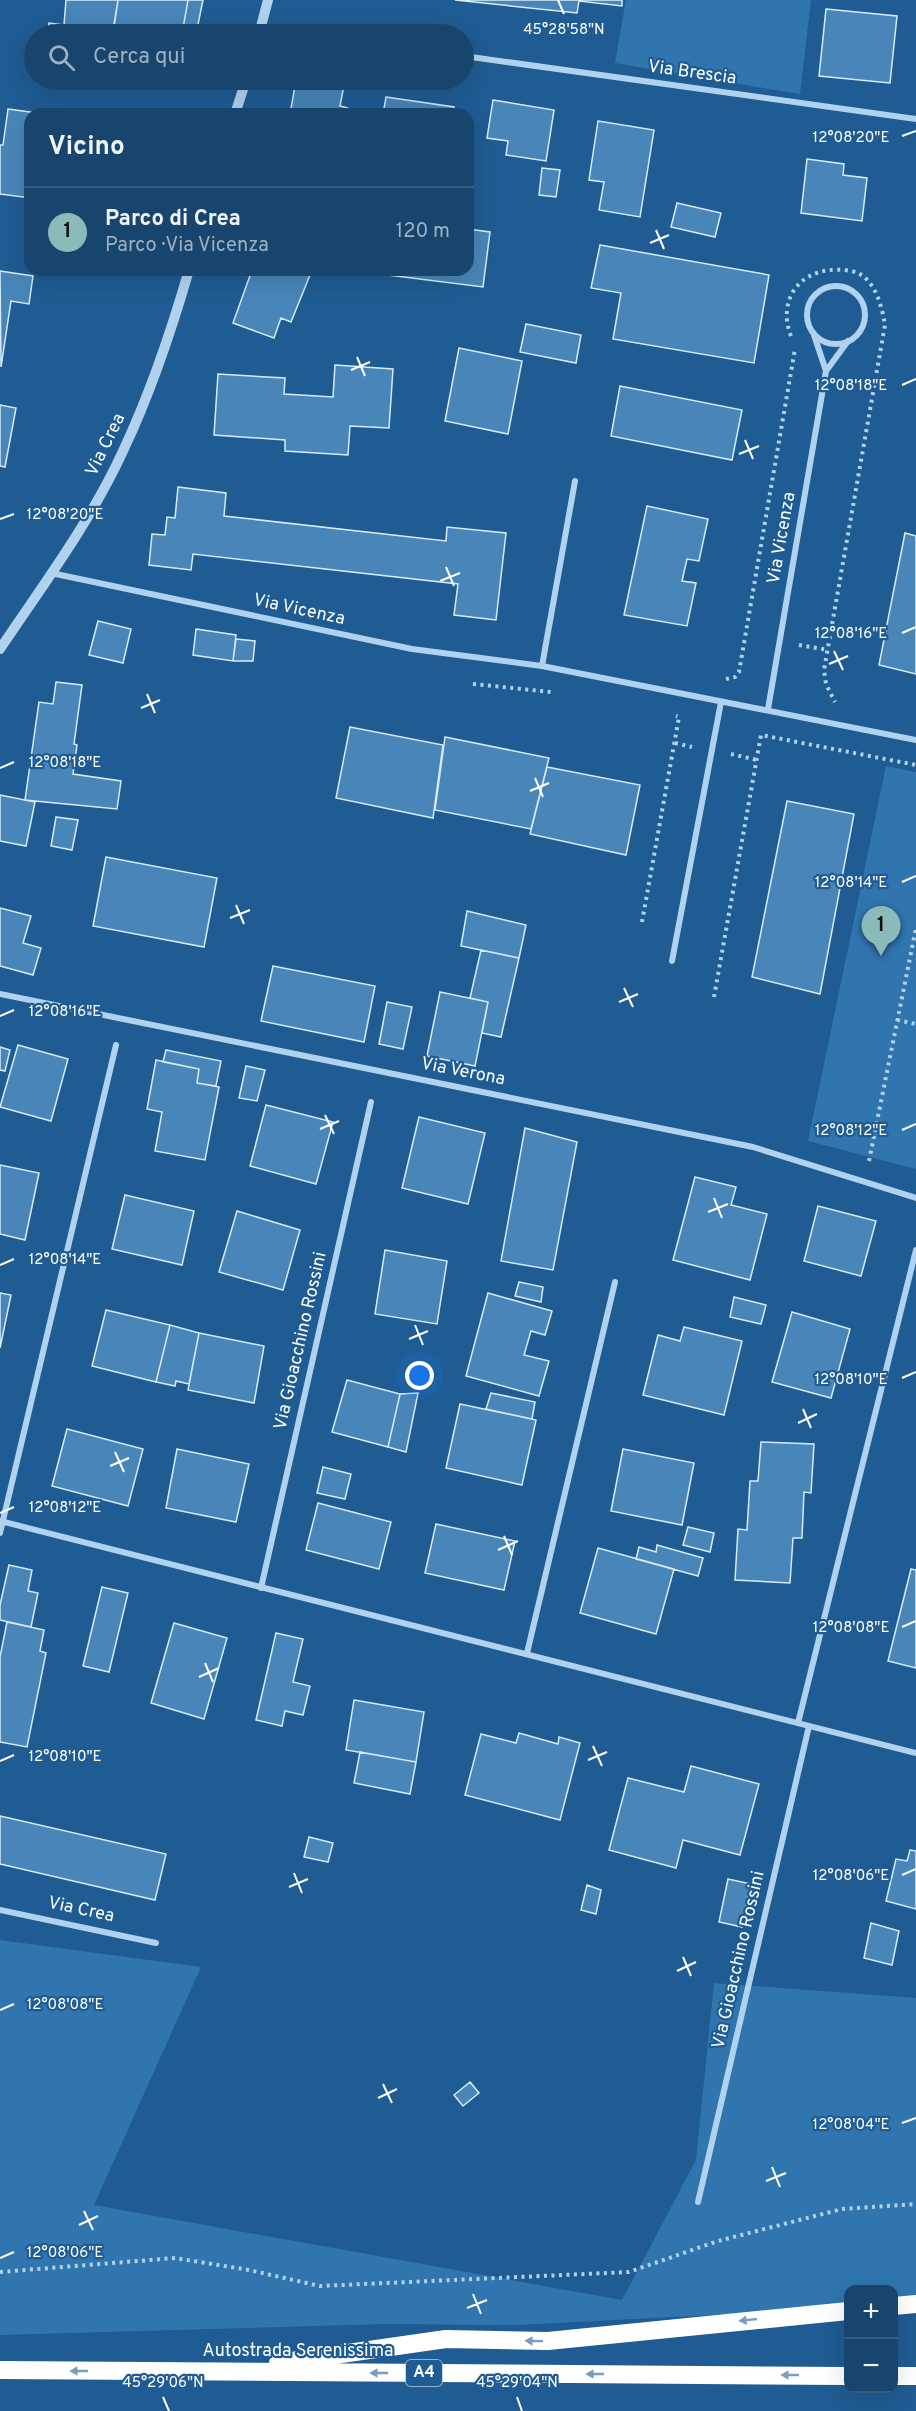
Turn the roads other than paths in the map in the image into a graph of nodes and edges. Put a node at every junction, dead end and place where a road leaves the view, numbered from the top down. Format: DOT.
graph roads {
  1 [pos="268,0"];
  2 [pos="262,24"];
  3 [pos="474,57"];
  4 [pos="243,90"];
  5 [pos="237,108"];
  6 [pos="916,119"];
  7 [pos="187,276"];
  8 [pos="813,332"];
  9 [pos="848,341"];
  10 [pos="826,371"];
  11 [pos="575,481"];
  12 [pos="51,573"];
  13 [pos="0,649"];
  14 [pos="542,666"];
  15 [pos="721,702"];
  16 [pos="768,709"];
  17 [pos="916,740"];
  18 [pos="672,961"];
  19 [pos="0,994"];
  20 [pos="116,1045"];
  21 [pos="371,1102"];
  22 [pos="916,1198"];
  23 [pos="916,1250"];
  24 [pos="615,1282"];
  25 [pos="2,1522"];
  26 [pos="0,1533"];
  27 [pos="261,1588"];
  28 [pos="527,1653"];
  29 [pos="798,1723"];
  30 [pos="809,1726"];
  31 [pos="916,1753"];
  32 [pos="0,1910"];
  33 [pos="156,1943"];
  34 [pos="698,2202"];
  35 [pos="916,2304"];
  36 [pos="898,2306"];
  37 [pos="844,2311"];
  38 [pos="0,2370"];
  39 [pos="219,2372"];
  40 [pos="844,2376"];
  41 [pos="898,2376"];
  42 [pos="916,2376"];
  1 -- 2 [label="street"];
  3 -- 6 [label="street, Via Brescia"];
  4 -- 5 [label="street"];
  7 -- 12 [label="street, Via Crea"];
  8 -- 9 [label="street"];
  8 -- 9 [label="street, Via Vicenza"];
  8 -- 10 [label="street, Via Vicenza"];
  9 -- 10 [label="street, Via Vicenza"];
  10 -- 16 [label="street, Via Vicenza"];
  11 -- 14 [label="street"];
  12 -- 13 [label="street, Via Crea"];
  12 -- 14 [label="street, Via Vicenza"];
  14 -- 15 [label="street, Via Vicenza"];
  15 -- 16 [label="street, Via Vicenza"];
  15 -- 18 [label="street"];
  16 -- 17 [label="street, Via Vicenza"];
  19 -- 22 [label="street, Via Verona"];
  20 -- 25 [label="street"];
  21 -- 27 [label="street, Via Gioacchino Rossini"];
  23 -- 29 [label="street"];
  24 -- 28 [label="street"];
  25 -- 26 [label="street"];
  25 -- 27 [label="street"];
  27 -- 28 [label="street"];
  28 -- 29 [label="street"];
  29 -- 30 [label="street"];
  30 -- 31 [label="street"];
  30 -- 34 [label="street, Via Gioacchino Rossini"];
  32 -- 33 [label="street, Via Crea"];
  35 -- 36 [label="highway"];
  37 -- 39 [label="highway, one-way"];
  39 -- 38 [label="highway, Autostrada Serenissima / A4, one-way"];
  40 -- 39 [label="highway, Autostrada Serenissima / A4, one-way"];
  41 -- 42 [label="highway"];
}
